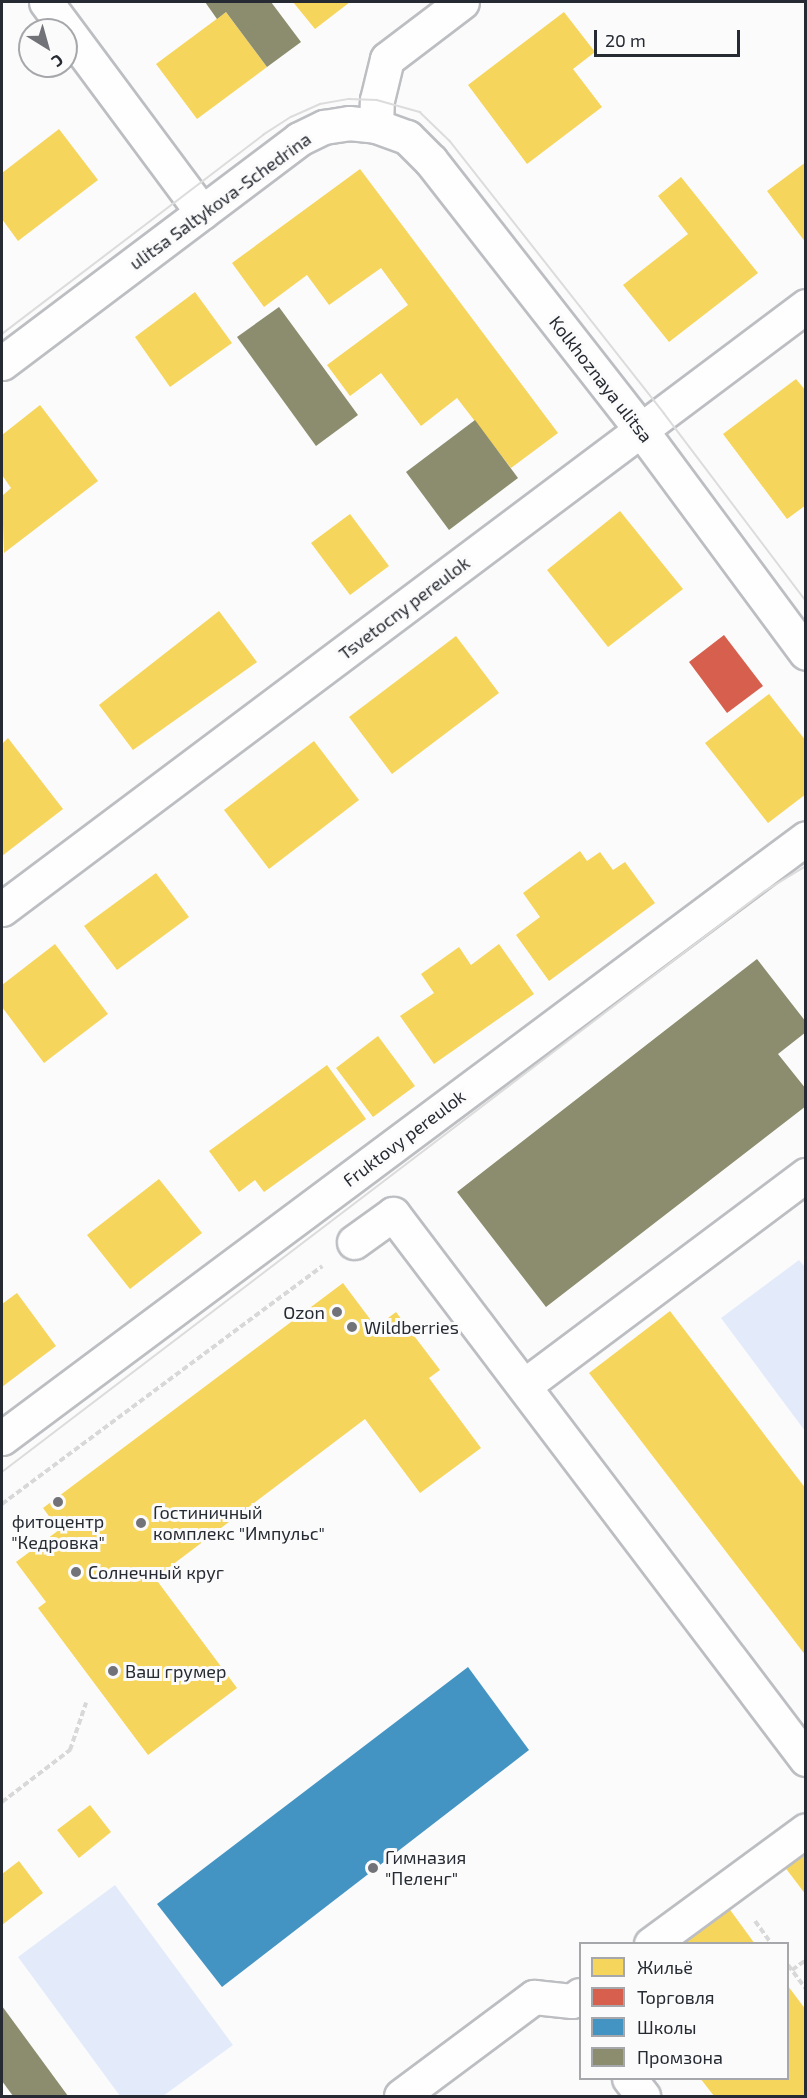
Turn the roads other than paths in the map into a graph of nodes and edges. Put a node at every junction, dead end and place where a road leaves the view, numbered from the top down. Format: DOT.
graph roads {
  1 [pos="46,2"];
  2 [pos="462,2"];
  3 [pos="376,126"];
  4 [pos="202,212"];
  5 [pos="806,306"];
  6 [pos="2,363"];
  7 [pos="641,430"];
  8 [pos="806,653"];
  9 [pos="806,838"];
  10 [pos="2,909"];
  11 [pos="806,1175"];
  12 [pos="354,1242"];
  13 [pos="525,1385"];
  14 [pos="2,1438"];
  15 [pos="806,1759"];
  16 [pos="806,1830"];
  17 [pos="654,1942"];
  18 [pos="578,2003"];
  19 [pos="630,2080"];
  20 [pos="401,2097"];
  21 [pos="643,2097"];
  1 -- 4 [label="street"];
  2 -- 3 [label="street"];
  3 -- 4 [label="street, ulitsa Saltykova-Schedrina"];
  3 -- 7 [label="street, Kolkhoznaya ulitsa"];
  4 -- 6 [label="street, ulitsa Saltykova-Schedrina"];
  5 -- 7 [label="street, Tsvetocny pereulok"];
  7 -- 8 [label="street, Kolkhoznaya ulitsa"];
  7 -- 10 [label="street, Tsvetocny pereulok"];
  9 -- 14 [label="street, Fruktovy pereulok"];
  11 -- 13 [label="street"];
  12 -- 13 [label="street"];
  13 -- 15 [label="street"];
  16 -- 17 [label="street"];
  18 -- 20 [label="street"];
  19 -- 21 [label="street"];
}
